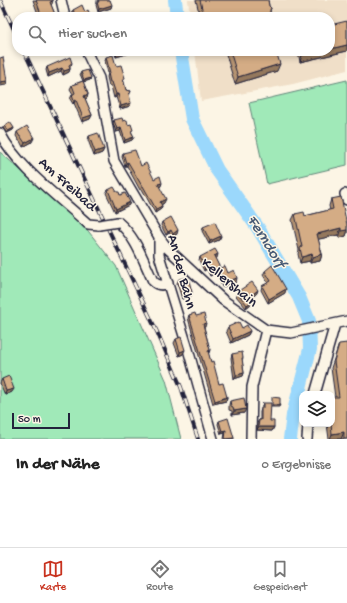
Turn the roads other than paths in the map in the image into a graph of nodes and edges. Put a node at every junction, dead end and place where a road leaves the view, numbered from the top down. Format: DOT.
graph roads {
  1 [pos="61,0"];
  2 [pos="64,12"];
  3 [pos="88,56"];
  4 [pos="0,133"];
  5 [pos="0,145"];
  6 [pos="25,167"];
  7 [pos="159,237"];
  8 [pos="168,283"];
  9 [pos="347,321"];
  10 [pos="335,324"];
  11 [pos="266,330"];
  12 [pos="316,391"];
  13 [pos="308,427"];
  14 [pos="213,439"];
  15 [pos="251,439"];
  16 [pos="307,439"];
  1 -- 2 [label="street"];
  3 -- 7 [label="street, An der Bahn"];
  4 -- 6 [label="street, Am Freibad"];
  5 -- 6 [label="street"];
  6 -- 8 [label="street, Am Freibad, bridge"];
  7 -- 8 [label="street, An der Bahn"];
  7 -- 11 [label="street, Kellershain"];
  8 -- 14 [label="street, An der Bahn"];
  9 -- 10 [label="street, Kellershain"];
  10 -- 11 [label="street, Kellershain"];
  10 -- 12 [label="street"];
  11 -- 15 [label="street"];
  13 -- 16 [label="street"];
}
